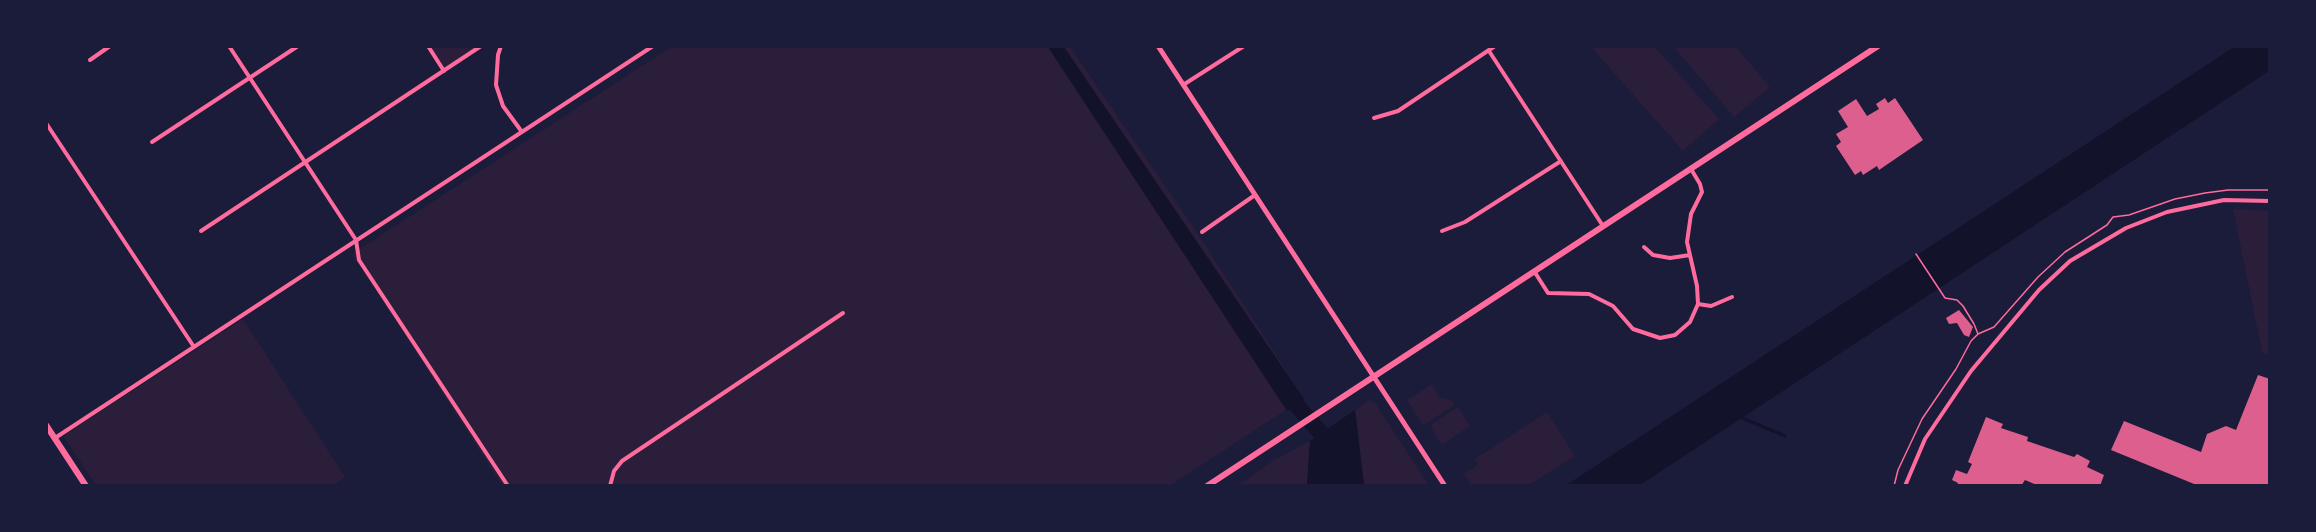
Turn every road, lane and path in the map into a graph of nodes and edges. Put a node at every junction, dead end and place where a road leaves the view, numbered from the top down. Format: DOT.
graph roads {
  1 [pos="110,46"];
  2 [pos="229,46"];
  3 [pos="298,46"];
  4 [pos="428,46"];
  5 [pos="481,46"];
  6 [pos="501,46"];
  7 [pos="652,46"];
  8 [pos="1158,46"];
  9 [pos="1244,46"];
  10 [pos="1495,46"];
  11 [pos="1878,46"];
  12 [pos="1489,51"];
  13 [pos="90,60"];
  14 [pos="444,71"];
  15 [pos="249,78"];
  16 [pos="1183,85"];
  17 [pos="1374,118"];
  18 [pos="46,123"];
  19 [pos="522,132"];
  20 [pos="152,142"];
  21 [pos="1561,160"];
  22 [pos="305,162"];
  23 [pos="1690,170"];
  24 [pos="1255,195"];
  25 [pos="2270,201"];
  26 [pos="1603,226"];
  27 [pos="201,231"];
  28 [pos="1442,231"];
  29 [pos="1202,232"];
  30 [pos="356,240"];
  31 [pos="1644,247"];
  32 [pos="1916,254"];
  33 [pos="1690,255"];
  34 [pos="1534,272"];
  35 [pos="1732,297"];
  36 [pos="1698,304"];
  37 [pos="843,313"];
  38 [pos="194,347"];
  39 [pos="1374,377"];
  40 [pos="46,425"];
  41 [pos="55,438"];
  42 [pos="86,486"];
  43 [pos="508,486"];
  44 [pos="610,486"];
  45 [pos="1207,486"];
  46 [pos="1445,486"];
  47 [pos="1894,486"];
  48 [pos="1905,486"];
  1 -- 13 [label="street"];
  2 -- 15 [label="street"];
  3 -- 15 [label="street"];
  4 -- 14 [label="street"];
  5 -- 14 [label="street"];
  6 -- 19 [label="street"];
  7 -- 19 [label="street"];
  8 -- 16 [label="street"];
  9 -- 16 [label="street"];
  10 -- 12 [label="street"];
  11 -- 23 [label="main road"];
  12 -- 17 [label="street"];
  12 -- 21 [label="street"];
  14 -- 22 [label="street"];
  15 -- 20 [label="street"];
  15 -- 22 [label="street"];
  16 -- 24 [label="street"];
  18 -- 38 [label="street"];
  19 -- 30 [label="street"];
  21 -- 26 [label="street"];
  21 -- 28 [label="street"];
  22 -- 27 [label="street"];
  22 -- 30 [label="street"];
  23 -- 26 [label="main road"];
  23 -- 33 [label="street"];
  24 -- 29 [label="street"];
  24 -- 39 [label="street"];
  25 -- 48 [label="street"];
  26 -- 34 [label="main road"];
  30 -- 38 [label="street"];
  30 -- 43 [label="street"];
  31 -- 33 [label="street"];
  32 -- 47 [label="path"];
  33 -- 36 [label="street"];
  34 -- 36 [label="street"];
  34 -- 39 [label="main road"];
  35 -- 36 [label="street"];
  37 -- 44 [label="street"];
  38 -- 41 [label="street"];
  39 -- 45 [label="main road"];
  39 -- 46 [label="street"];
  40 -- 41 [label="main road"];
  41 -- 42 [label="main road"];
}
